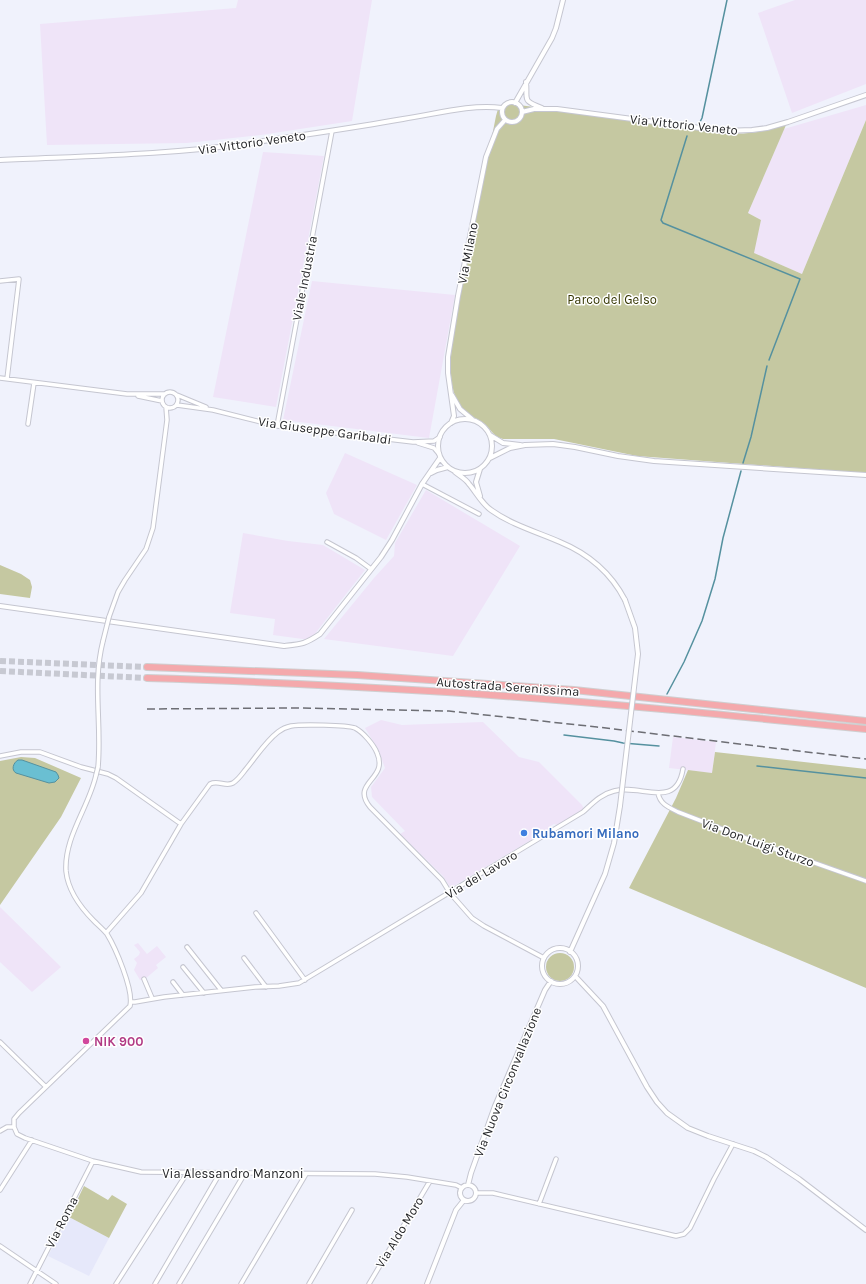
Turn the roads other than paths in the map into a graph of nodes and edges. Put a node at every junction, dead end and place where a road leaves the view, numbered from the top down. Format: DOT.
graph roads {
  1 [pos="563,0"];
  2 [pos="526,82"];
  3 [pos="866,95"];
  4 [pos="515,103"];
  5 [pos="502,108"];
  6 [pos="543,108"];
  7 [pos="522,112"];
  8 [pos="505,120"];
  9 [pos="332,131"];
  10 [pos="0,160"];
  11 [pos="0,281"];
  12 [pos="0,378"];
  13 [pos="7,379"];
  14 [pos="34,383"];
  15 [pos="450,391"];
  16 [pos="127,394"];
  17 [pos="164,394"];
  18 [pos="177,395"];
  19 [pos="162,401"];
  20 [pos="177,405"];
  21 [pos="166,407"];
  22 [pos="172,408"];
  23 [pos="213,410"];
  24 [pos="167,420"];
  25 [pos="478,422"];
  26 [pos="451,423"];
  27 [pos="28,424"];
  28 [pos="277,426"];
  29 [pos="490,435"];
  30 [pos="440,437"];
  31 [pos="413,442"];
  32 [pos="525,446"];
  33 [pos="440,456"];
  34 [pos="490,458"];
  35 [pos="448,467"];
  36 [pos="480,469"];
  37 [pos="455,472"];
  38 [pos="429,474"];
  39 [pos="866,475"];
  40 [pos="422,484"];
  41 [pos="481,498"];
  42 [pos="479,514"];
  43 [pos="327,542"];
  44 [pos="371,569"];
  45 [pos="0,606"];
  46 [pos="147,667"];
  47 [pos="147,678"];
  48 [pos="866,721"];
  49 [pos="866,729"];
  50 [pos="0,756"];
  51 [pos="684,769"];
  52 [pos="658,793"];
  53 [pos="181,824"];
  54 [pos="866,881"];
  55 [pos="450,893"];
  56 [pos="256,914"];
  57 [pos="106,932"];
  58 [pos="186,947"];
  59 [pos="570,952"];
  60 [pos="244,958"];
  61 [pos="544,958"];
  62 [pos="183,967"];
  63 [pos="575,976"];
  64 [pos="144,979"];
  65 [pos="305,980"];
  66 [pos="550,981"];
  67 [pos="173,982"];
  68 [pos="266,987"];
  69 [pos="221,990"];
  70 [pos="204,993"];
  71 [pos="183,995"];
  72 [pos="152,998"];
  73 [pos="131,1002"];
  74 [pos="0,1042"];
  75 [pos="46,1087"];
  76 [pos="14,1127"];
  77 [pos="0,1132"];
  78 [pos="32,1140"];
  79 [pos="733,1144"];
  80 [pos="556,1159"];
  81 [pos="93,1161"];
  82 [pos="187,1173"];
  83 [pos="220,1173"];
  84 [pos="245,1173"];
  85 [pos="306,1174"];
  86 [pos="430,1181"];
  87 [pos="468,1185"];
  88 [pos="462,1188"];
  89 [pos="0,1190"];
  90 [pos="476,1193"];
  91 [pos="464,1200"];
  92 [pos="539,1204"];
  93 [pos="352,1210"];
  94 [pos="866,1230"];
  95 [pos="0,1246"];
  96 [pos="37,1270"];
  97 [pos="30,1284"];
  98 [pos="56,1284"];
  99 [pos="116,1284"];
  100 [pos="155,1284"];
  101 [pos="179,1284"];
  102 [pos="241,1284"];
  103 [pos="309,1284"];
  104 [pos="368,1284"];
  105 [pos="427,1284"];
  1 -- 2 [label="street"];
  2 -- 4 [label="street"];
  2 -- 6 [label="street"];
  3 -- 6 [label="street, Via Vittorio Veneto"];
  4 -- 5 [label="street"];
  4 -- 7 [label="street"];
  5 -- 8 [label="street"];
  5 -- 9 [label="street, Via Vittorio Veneto"];
  6 -- 7 [label="street, Via Vittorio Veneto"];
  7 -- 8 [label="street"];
  8 -- 15 [label="street, Via Milano"];
  9 -- 10 [label="street, Via Vittorio Veneto"];
  9 -- 28 [label="street, Viale Industria"];
  11 -- 13 [label="street"];
  12 -- 13 [label="street"];
  13 -- 14 [label="street"];
  14 -- 16 [label="street"];
  14 -- 27 [label="street"];
  15 -- 25 [label="street, Via Milano"];
  15 -- 26 [label="street, Via Milano"];
  16 -- 17 [label="street"];
  16 -- 19 [label="street"];
  17 -- 18 [label="street"];
  17 -- 19 [label="street"];
  18 -- 20 [label="street"];
  18 -- 23 [label="street, Via Giuseppe Garibaldi"];
  19 -- 21 [label="street"];
  20 -- 22 [label="street"];
  20 -- 23 [label="street, Via Giuseppe Garibaldi"];
  21 -- 22 [label="street"];
  21 -- 24 [label="street"];
  22 -- 24 [label="street"];
  23 -- 28 [label="street, Via Giuseppe Garibaldi"];
  24 -- 57 [label="street, bridge"];
  25 -- 26 [label="street"];
  25 -- 29 [label="street"];
  26 -- 30 [label="street"];
  28 -- 31 [label="street, Via Giuseppe Garibaldi"];
  29 -- 32 [label="street"];
  29 -- 34 [label="street"];
  30 -- 31 [label="street, Via Giuseppe Garibaldi"];
  30 -- 33 [label="street"];
  31 -- 33 [label="street, Via Giuseppe Garibaldi"];
  32 -- 34 [label="street"];
  32 -- 39 [label="street"];
  33 -- 35 [label="street"];
  33 -- 38 [label="street"];
  34 -- 36 [label="street"];
  35 -- 37 [label="street"];
  35 -- 38 [label="street"];
  36 -- 37 [label="street"];
  36 -- 41 [label="street"];
  37 -- 41 [label="street"];
  38 -- 40 [label="street"];
  40 -- 42 [label="street"];
  40 -- 44 [label="street"];
  41 -- 59 [label="street, bridge"];
  43 -- 44 [label="street"];
  44 -- 45 [label="street"];
  46 -- 48 [label="highway, Autostrada Serenissima"];
  47 -- 49 [label="highway, Autostrada Serenissima"];
  50 -- 53 [label="street"];
  51 -- 52 [label="street, Via del Lavoro"];
  52 -- 54 [label="street, Via Don Luigi Sturzo"];
  52 -- 55 [label="street, Via del Lavoro"];
  53 -- 55 [label="street"];
  53 -- 57 [label="street"];
  55 -- 61 [label="street"];
  55 -- 65 [label="street, Via del Lavoro"];
  56 -- 65 [label="street"];
  57 -- 73 [label="street"];
  58 -- 69 [label="street"];
  59 -- 61 [label="street"];
  59 -- 63 [label="street"];
  60 -- 68 [label="street"];
  61 -- 66 [label="street"];
  62 -- 70 [label="street"];
  63 -- 66 [label="street"];
  63 -- 79 [label="street"];
  64 -- 72 [label="street"];
  65 -- 68 [label="street, Via del Lavoro"];
  66 -- 87 [label="street, Via Nuova Circonvallazione"];
  67 -- 71 [label="street"];
  68 -- 69 [label="street, Via del Lavoro"];
  69 -- 70 [label="street, Via del Lavoro"];
  70 -- 71 [label="street, Via del Lavoro"];
  71 -- 72 [label="street, Via del Lavoro"];
  72 -- 73 [label="street, Via del Lavoro"];
  73 -- 75 [label="street"];
  74 -- 75 [label="street"];
  75 -- 76 [label="street"];
  76 -- 77 [label="street"];
  76 -- 78 [label="street, Via Alessandro Manzoni"];
  78 -- 81 [label="street, Via Alessandro Manzoni"];
  78 -- 89 [label="street"];
  79 -- 92 [label="street"];
  79 -- 94 [label="street"];
  80 -- 92 [label="street"];
  81 -- 82 [label="street, Via Alessandro Manzoni"];
  81 -- 96 [label="street, Via Roma"];
  82 -- 83 [label="street, Via Alessandro Manzoni"];
  82 -- 99 [label="street"];
  83 -- 84 [label="street, Via Alessandro Manzoni"];
  83 -- 100 [label="street"];
  84 -- 85 [label="street, Via Alessandro Manzoni"];
  84 -- 101 [label="street"];
  85 -- 86 [label="street, Via Alessandro Manzoni"];
  85 -- 102 [label="street"];
  86 -- 88 [label="street, Via Alessandro Manzoni"];
  86 -- 104 [label="street, Via Aldo Moro"];
  87 -- 88 [label="street"];
  87 -- 90 [label="street"];
  88 -- 91 [label="street"];
  90 -- 91 [label="street"];
  90 -- 92 [label="street"];
  91 -- 105 [label="street"];
  93 -- 103 [label="street"];
  95 -- 96 [label="street"];
  96 -- 97 [label="street, Via Roma"];
  96 -- 98 [label="street"];
}
